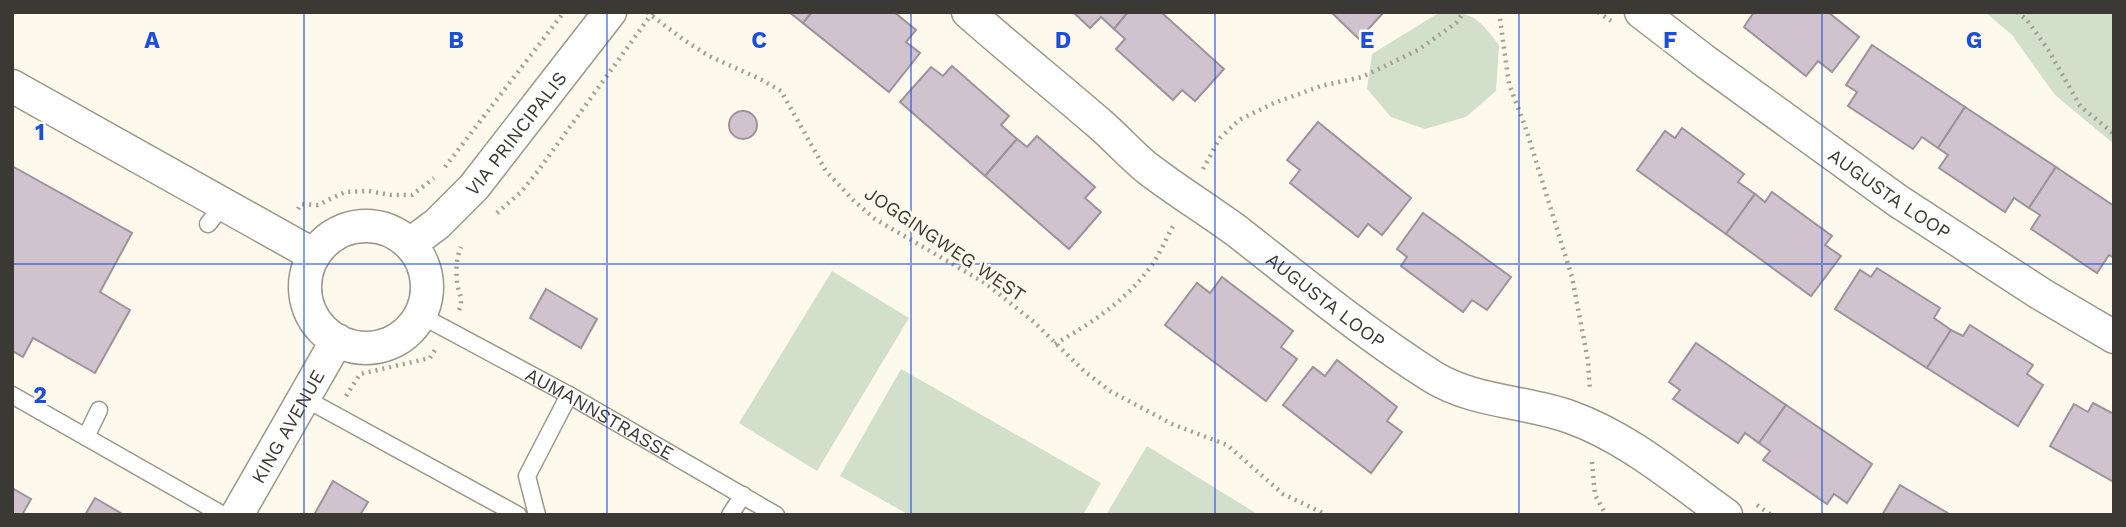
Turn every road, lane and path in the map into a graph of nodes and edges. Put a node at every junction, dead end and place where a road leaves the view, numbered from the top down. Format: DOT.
graph roads {
  1 [pos="564,12"];
  2 [pos="610,12"];
  3 [pos="968,12"];
  4 [pos="1464,12"];
  5 [pos="1499,12"];
  6 [pos="1641,12"];
  7 [pos="2017,12"];
  8 [pos="650,13"];
  9 [pos="12,86"];
  10 [pos="2114,134"];
  11 [pos="1187,198"];
  12 [pos="495,215"];
  13 [pos="282,237"];
  14 [pos="463,241"];
  15 [pos="410,244"];
  16 [pos="314,255"];
  17 [pos="420,315"];
  18 [pos="450,329"];
  19 [pos="2114,337"];
  20 [pos="337,340"];
  21 [pos="1055,344"];
  22 [pos="12,395"];
  23 [pos="569,395"];
  24 [pos="304,398"];
  25 [pos="99,410"];
  26 [pos="335,415"];
  27 [pos="1593,427"];
  28 [pos="86,437"];
  29 [pos="743,495"];
  30 [pos="1738,508"];
  31 [pos="223,515"];
  32 [pos="237,515"];
  33 [pos="518,515"];
  34 [pos="537,515"];
  35 [pos="730,515"];
  36 [pos="776,515"];
  37 [pos="1327,515"];
  38 [pos="1606,515"];
  39 [pos="1770,515"];
  1 -- 13 [label="path"];
  2 -- 15 [label="street, VIA PRINCIPALIS"];
  3 -- 11 [label="street, AUGUSTA LOOP"];
  4 -- 11 [label="path"];
  5 -- 27 [label="path"];
  6 -- 19 [label="street, AUGUSTA LOOP"];
  7 -- 10 [label="path"];
  8 -- 12 [label="path"];
  8 -- 21 [label="path, JOGGINGWEG WEST"];
  9 -- 13 [label="street"];
  11 -- 21 [label="path"];
  11 -- 27 [label="street, AUGUSTA LOOP"];
  13 -- 16 [label="street"];
  14 -- 18 [label="path"];
  15 -- 16 [label="street"];
  15 -- 17 [label="street"];
  16 -- 20 [label="street"];
  17 -- 18 [label="lane, AUMANNSTRASSE"];
  17 -- 20 [label="street"];
  18 -- 23 [label="lane, AUMANNSTRASSE"];
  18 -- 26 [label="path"];
  20 -- 24 [label="street, KING AVENUE"];
  21 -- 37 [label="path, JOGGINGWEG WEST"];
  22 -- 28 [label="lane"];
  23 -- 29 [label="lane, AUMANNSTRASSE"];
  23 -- 34 [label="lane"];
  24 -- 26 [label="lane"];
  24 -- 32 [label="street, KING AVENUE"];
  25 -- 28 [label="lane"];
  26 -- 33 [label="lane"];
  27 -- 30 [label="street, AUGUSTA LOOP"];
  27 -- 38 [label="path"];
  28 -- 31 [label="lane"];
  29 -- 35 [label="lane"];
  29 -- 36 [label="lane, AUMANNSTRASSE"];
  30 -- 39 [label="path"];
}
